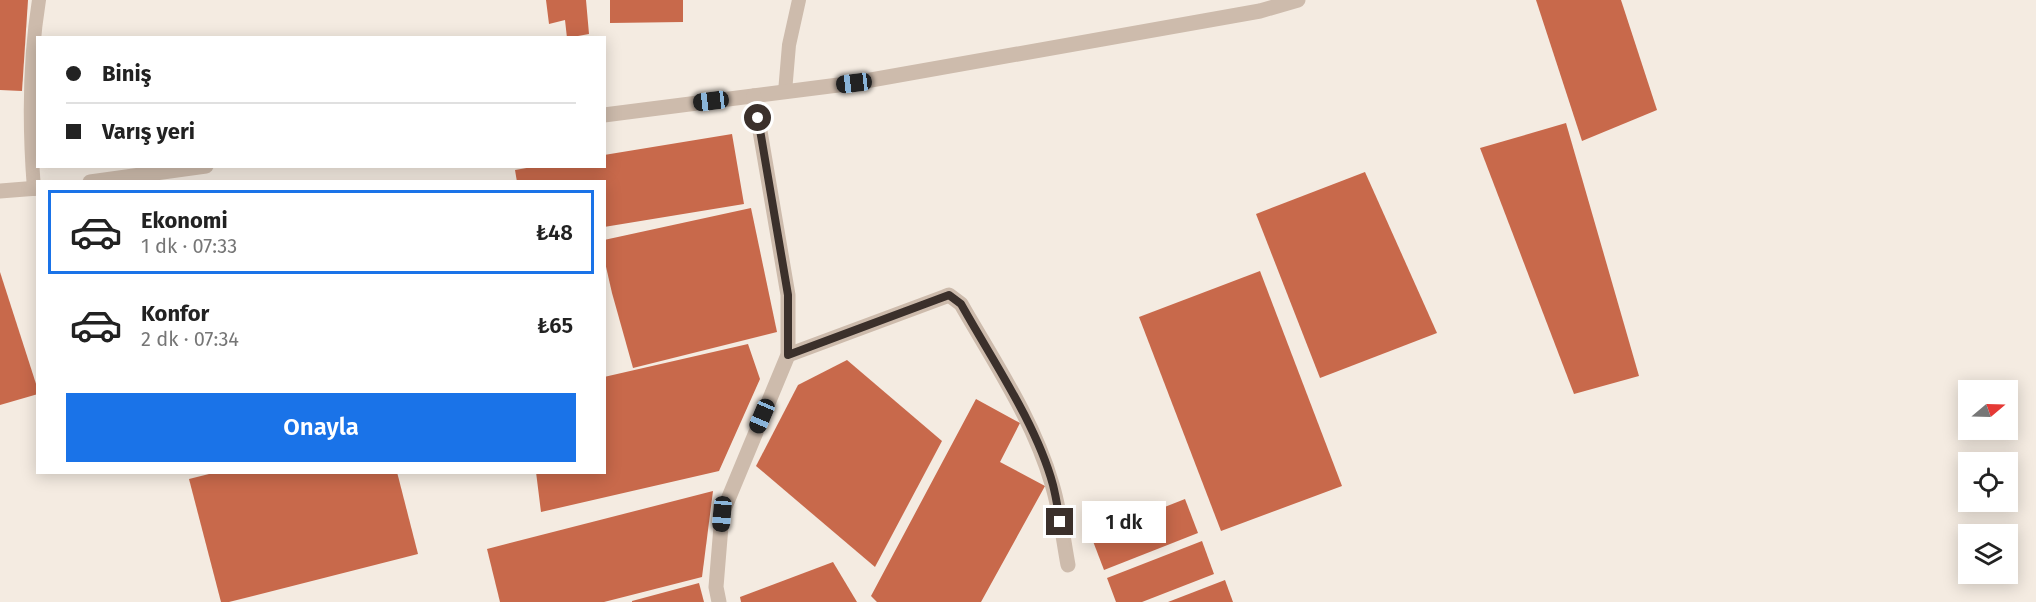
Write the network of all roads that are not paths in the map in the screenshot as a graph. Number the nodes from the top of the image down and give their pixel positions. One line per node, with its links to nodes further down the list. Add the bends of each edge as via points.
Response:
1 (39, 0): 9 (lane, via 30,127)
2 (799, 0): 4 (lane, via 789,45)
3 (1298, 0): 4 (street, via 1260,11)
4 (785, 92): 5 (street)
5 (754, 96): 6 (street); 11 (street, via 788,295)
6 (606, 115)
7 (192, 168): 8 (street)
8 (104, 180)
9 (36, 188): 10 (street)
10 (0, 191)
11 (788, 355): 12 (street, via 949,295 954,297 1038,444 1052,484); 13 (street, via 722,514)
12 (1068, 565)
13 (719, 602)

